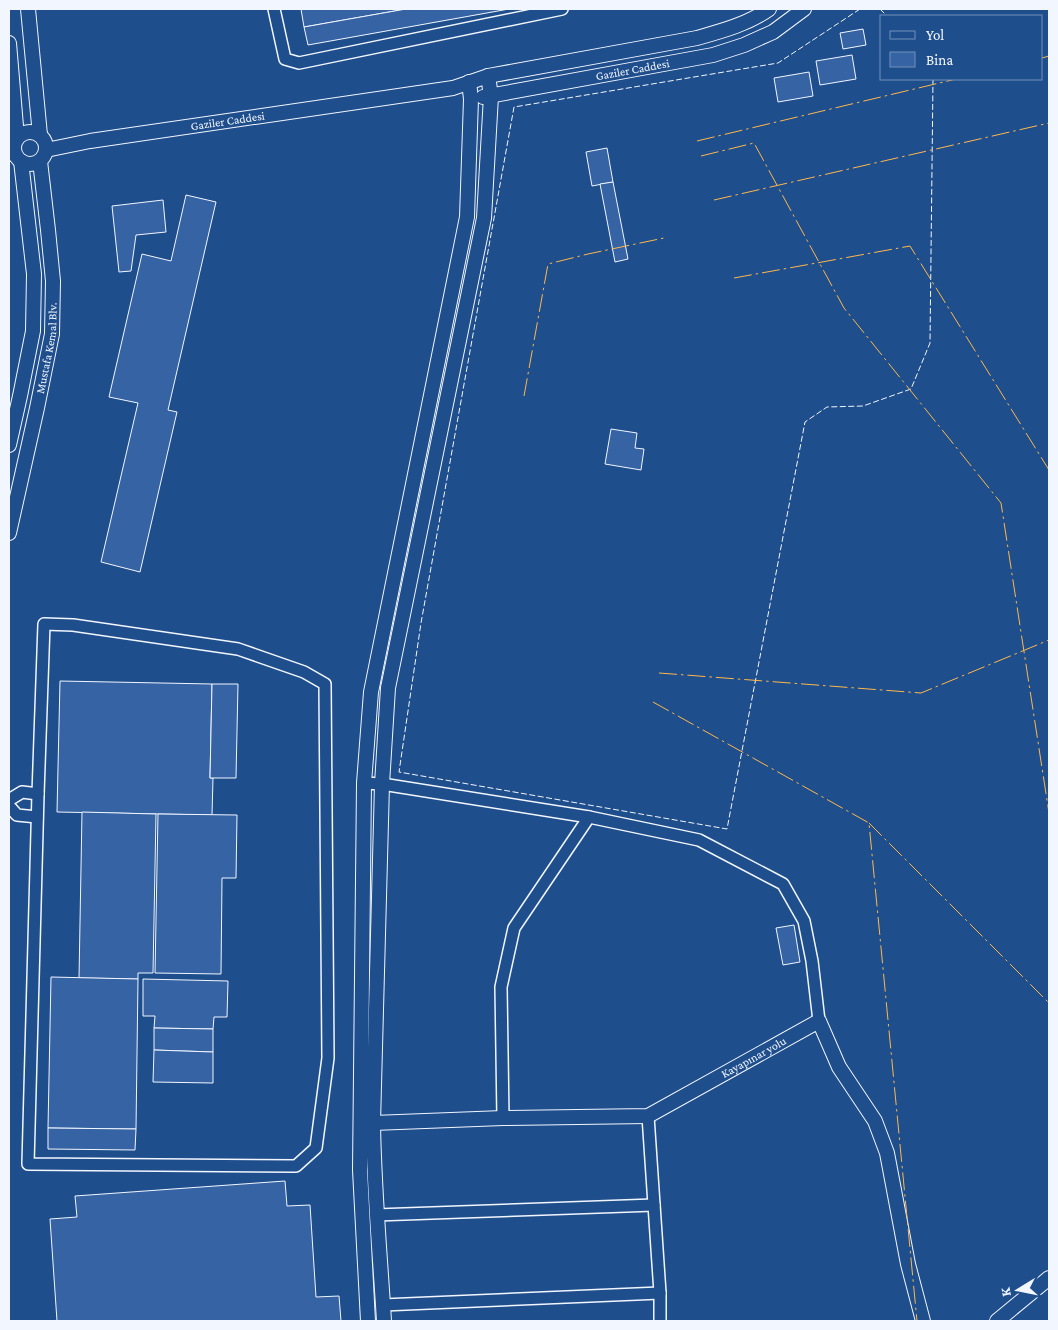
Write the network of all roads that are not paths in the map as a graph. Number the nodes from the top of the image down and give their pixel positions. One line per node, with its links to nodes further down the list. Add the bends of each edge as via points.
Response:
1 (28, 9): 12 (street, Mustafa Kemal Blv.)
2 (274, 9): 3 (street, via 285,59 298,63)
3 (562, 9)
4 (769, 9): 7 (street, Gaziler Caddesi, via 727,29 697,38)
5 (804, 9): 10 (street, Gaziler Caddesi, via 773,32 713,55)
6 (9, 43): 13 (street, Mustafa Kemal Blv.)
7 (488, 76): 8 (street, Gaziler Caddesi); 10 (street)
8 (469, 82): 9 (street, Gaziler Caddesi); 11 (street)
9 (453, 88): 11 (street); 12 (street, Gaziler Caddesi, via 90,141 62,139)
10 (491, 96): 11 (street, Gaziler Caddesi); 17 (street, via 484,218 388,688)
11 (472, 99): 16 (street, via 467,217 371,692)
12 (42, 146): 13 (street, via 32,164); 13 (street, via 36,133 26,132); 15 (street, Mustafa Kemal Blv., via 53,281 52,334)
13 (14, 149): 14 (street, Mustafa Kemal Blv., via 34,274 33,331)
14 (9, 445)
15 (9, 532)
16 (364, 783): 17 (street); 32 (street, via 360,1170)
17 (382, 784): 21 (street); 26 (street)
18 (38, 794): 19 (street, via 22,792); 22 (street); 22 (street, via 44,624 73,625 238,649 304,672 325,684 328,1058 316,1148 296,1166 28,1164)
19 (9, 800)
20 (9, 806): 22 (street, via 17,815)
21 (589, 817): 23 (street, via 699,840 783,884 804,921); 25 (street, via 514,928 501,987)
22 (37, 818)
23 (819, 1021): 24 (street, Kayapınar yolu); 35 (street, via 839,1067 875,1121 887,1153 908,1264)
24 (648, 1116): 25 (street, Kayapınar yolu); 27 (street)
25 (502, 1118): 26 (street, Kayapınar yolu)
26 (373, 1123): 28 (street)
27 (654, 1205): 28 (street); 30 (street)
28 (376, 1215): 31 (street)
29 (1049, 1278): 36 (street)
30 (660, 1293): 31 (street); 34 (street)
31 (383, 1305): 33 (street)
32 (368, 1321)
33 (384, 1321)
34 (660, 1321)
35 (923, 1321)
36 (997, 1321)

